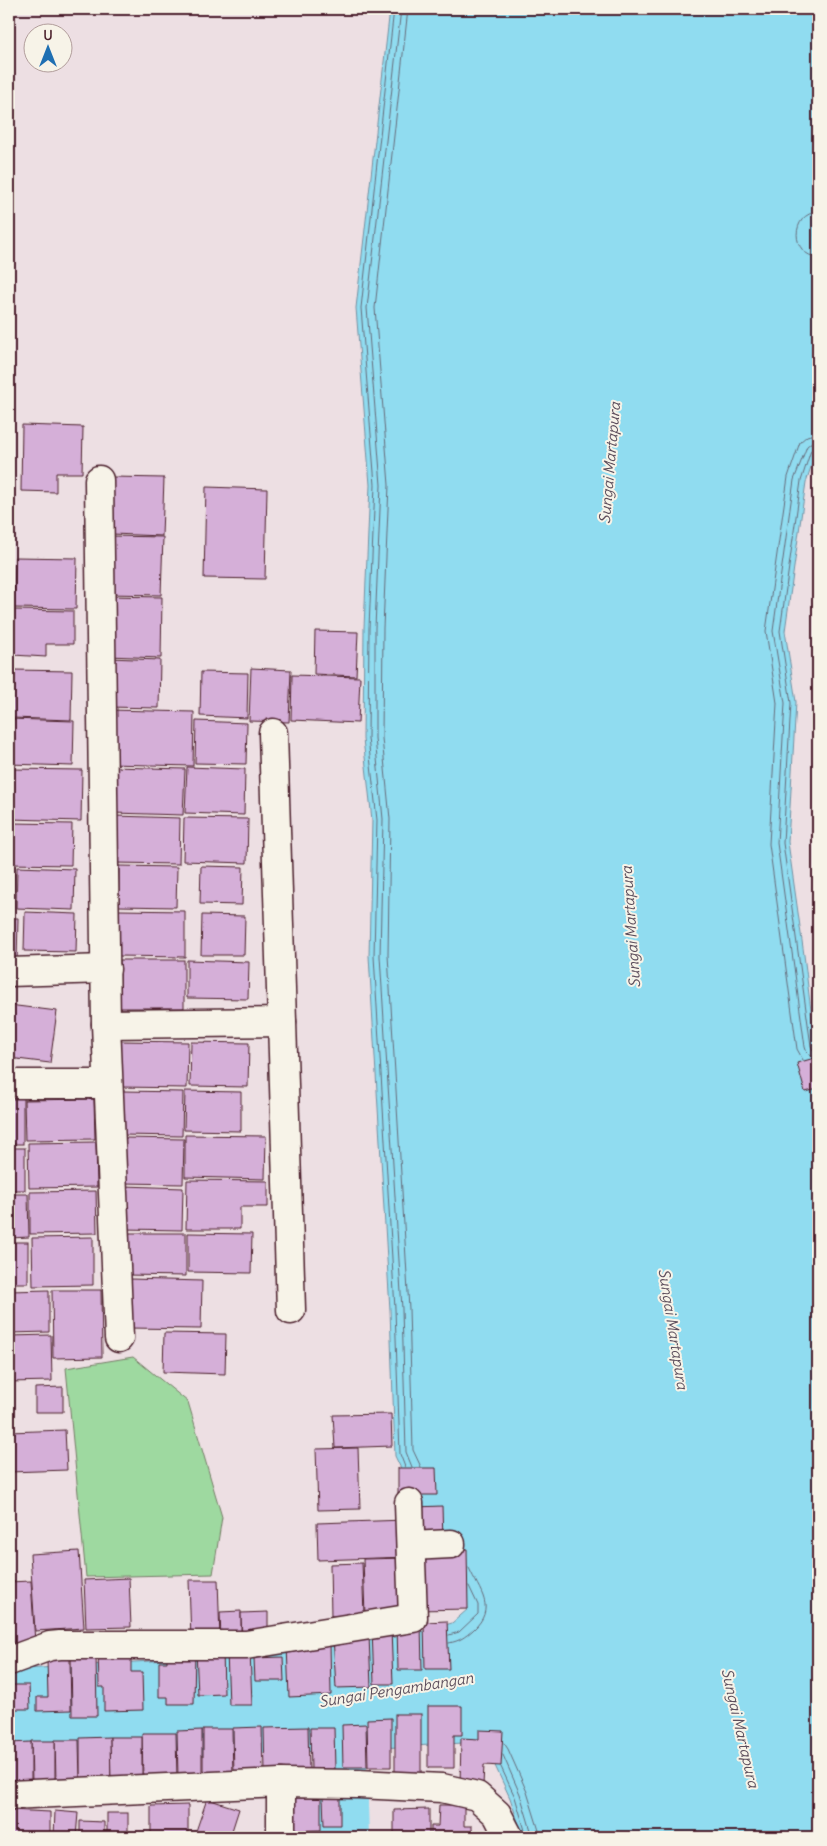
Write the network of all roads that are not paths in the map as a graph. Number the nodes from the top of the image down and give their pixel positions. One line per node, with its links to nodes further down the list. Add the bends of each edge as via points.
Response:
1 (99, 480): 3 (street)
2 (274, 733): 5 (street)
3 (106, 969): 4 (street); 6 (street)
4 (9, 972)
5 (282, 1022): 6 (street); 9 (street)
6 (106, 1024): 8 (street)
7 (9, 1084): 8 (street)
8 (108, 1084): 10 (street)
9 (291, 1310)
10 (119, 1338)
11 (409, 1503): 13 (street)
12 (451, 1544): 13 (street)
13 (411, 1546): 14 (street, via 413,1618 246,1645 50,1646)
14 (9, 1661)
15 (281, 1783): 16 (street); 17 (street); 18 (street, via 442,1788 477,1796 497,1814)
16 (9, 1795)
17 (280, 1837)
18 (509, 1837)

